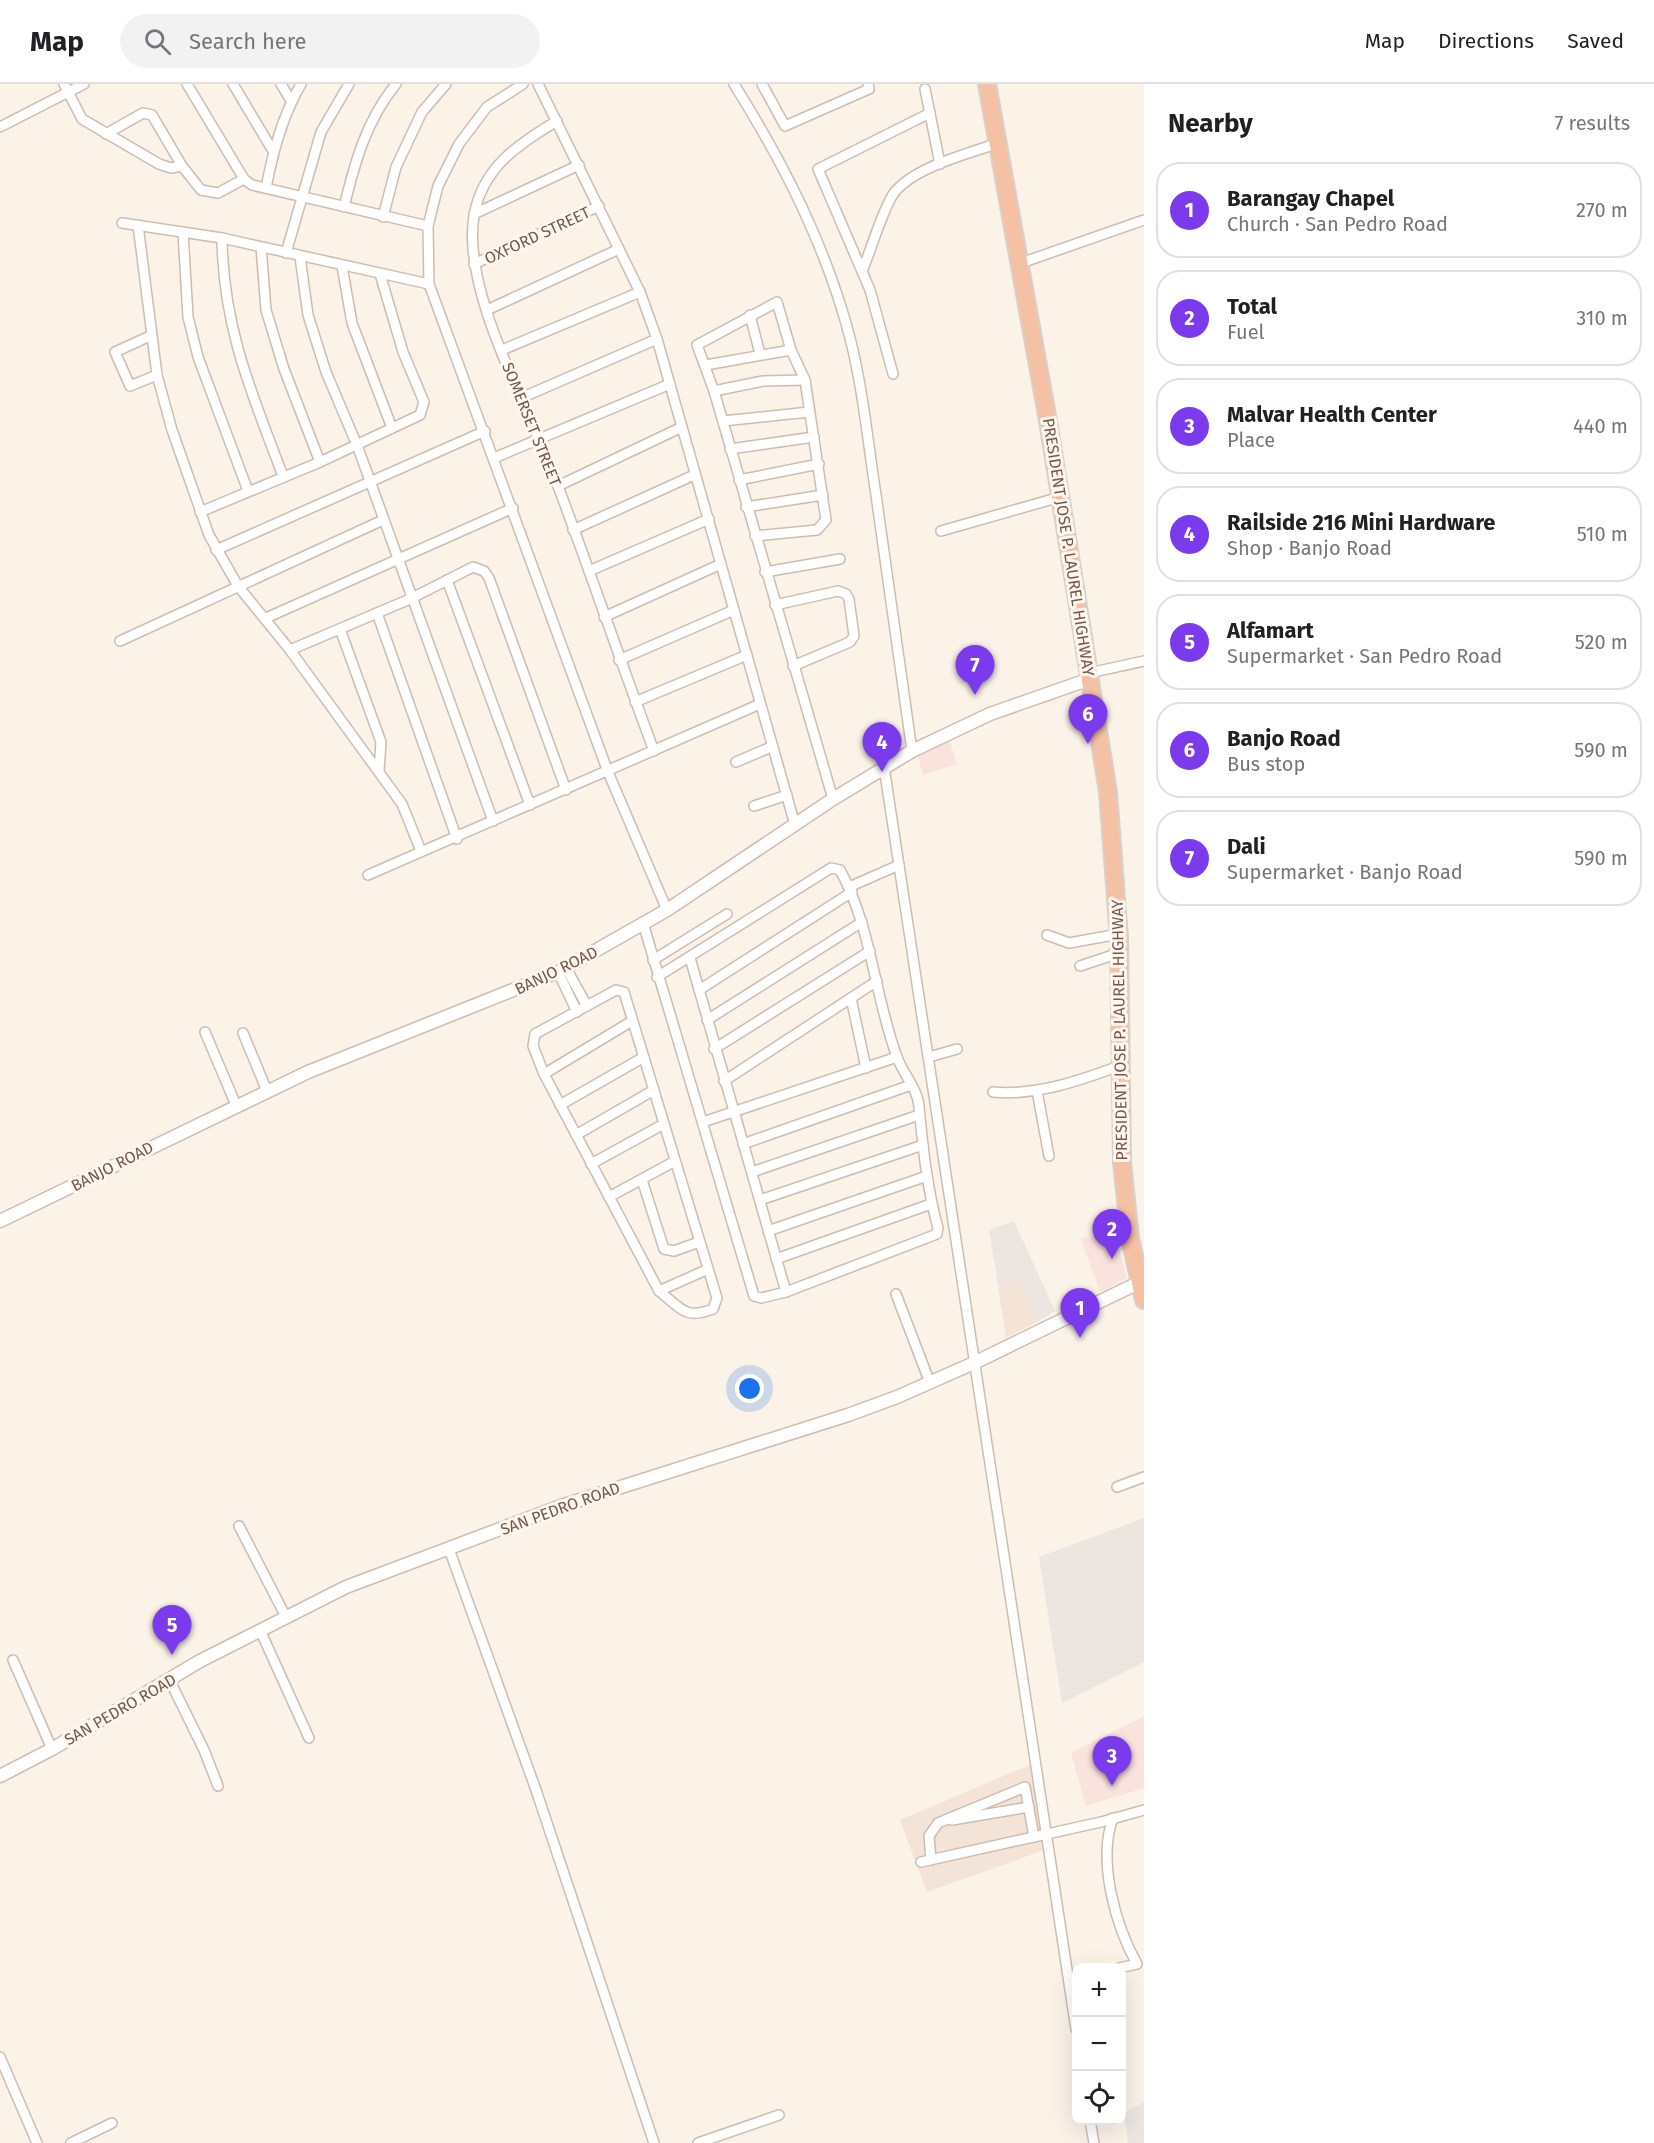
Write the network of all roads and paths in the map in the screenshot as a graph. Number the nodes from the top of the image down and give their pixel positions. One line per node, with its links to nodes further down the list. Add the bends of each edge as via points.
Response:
1 (84, 84): 15 (street)
2 (187, 84): 27 (street)
3 (233, 84): 23 (street)
4 (281, 84): 17 (street)
5 (300, 84): 17 (street)
6 (349, 84): 29 (street, via 321,132)
7 (396, 84): 30 (street, via 371,122 358,152)
8 (446, 84): 33 (street, via 422,112 400,158)
9 (523, 84): 37 (street, via 487,107 459,144 438,186)
10 (538, 84): 19 (street)
11 (734, 84): 119 (street, via 802,204 850,339)
12 (762, 84): 13 (street, via 785,126 869,89)
13 (868, 84)
14 (987, 84): 22 (highway, PRESIDENT JOSE P. LAUREL HIGHWAY)
15 (66, 88): 20 (street); 21 (street, via 82,118)
16 (925, 89): 18 (street)
17 (291, 101): 23 (street)
18 (930, 113): 24 (street); 47 (street, via 818,169)
19 (557, 121): 25 (street); 32 (street, SOMERSET STREET, via 499,161)
20 (0, 127)
21 (106, 134): 26 (street, via 159,164); 26 (street, via 143,113 152,115)
22 (998, 143): 24 (street); 44 (highway, PRESIDENT JOSE P. LAUREL HIGHWAY)
23 (273, 151): 28 (street)
24 (940, 164): 47 (street, via 894,194)
25 (579, 165): 31 (street); 32 (street)
26 (182, 166): 27 (street, via 201,190 209,193 218,193)
27 (244, 179): 28 (street)
28 (266, 188): 29 (street)
29 (302, 197): 30 (street); 42 (street)
30 (345, 207): 33 (street)
31 (599, 207): 41 (street); 45 (street, OXFORD STREET)
32 (474, 214): 45 (street, SOMERSET STREET)
33 (383, 217): 37 (street)
34 (1144, 220): 44 (street)
35 (122, 223): 36 (street)
36 (138, 225): 38 (street); 53 (street)
37 (428, 226): 49 (street)
38 (183, 232): 39 (street); 82 (street, via 188,317 198,357)
39 (222, 238): 40 (street); 77 (street, via 229,320)
40 (261, 247): 42 (street); 75 (street, via 266,310 284,369)
41 (620, 249): 50 (street); 51 (street)
42 (286, 254): 43 (street)
43 (300, 257): 46 (street); 72 (street, via 308,315 326,372)
44 (1021, 263): 84 (highway, PRESIDENT JOSE P. LAUREL HIGHWAY)
45 (474, 264): 51 (street, SOMERSET STREET)
46 (342, 266): 48 (street); 68 (street, via 352,323)
47 (862, 271): 59 (street)
48 (380, 274): 49 (street); 68 (street, via 403,352 424,402 420,415)
49 (429, 284): 69 (street)
50 (640, 292): 54 (street); 55 (street)
51 (488, 310): 55 (street, SOMERSET STREET)
52 (750, 315): 56 (street, via 777,302); 57 (street); 58 (street, via 697,345)
53 (150, 336): 60 (street); 60 (street, via 115,352 130,386)
54 (657, 339): 62 (street); 64 (street)
55 (502, 350): 64 (street, SOMERSET STREET)
56 (791, 350): 57 (street); 61 (street)
57 (760, 354): 58 (street)
58 (706, 365): 63 (street)
59 (893, 374)
60 (157, 375): 87 (street)
61 (805, 380): 63 (street, via 763,381); 65 (street)
62 (670, 384): 67 (street); 71 (street)
63 (714, 392): 66 (street)
64 (521, 398): 71 (street, SOMERSET STREET)
65 (809, 412): 66 (street); 70 (street)
66 (723, 421): 73 (street)
67 (682, 427): 78 (street); 81 (street)
68 (392, 428): 72 (street)
69 (485, 431): 74 (street); 80 (street)
70 (814, 437): 73 (street); 76 (street)
71 (538, 440): 74 (street); 81 (street, SOMERSET STREET)
72 (357, 445): 75 (street); 80 (street)
73 (730, 449): 79 (street)
74 (494, 458): 86 (street)
75 (321, 462): 77 (street)
76 (819, 464): 79 (street); 83 (street)
77 (283, 476): 82 (street)
78 (694, 476): 88 (street); 90 (street)
79 (739, 480): 85 (street)
80 (370, 483): 89 (street); 93 (street)
81 (558, 486): 90 (street, SOMERSET STREET)
82 (248, 491): 87 (street)
83 (824, 495): 85 (street); 92 (street, via 826,520 817,530)
84 (1060, 497): 91 (street); 114 (highway, PRESIDENT JOSE P. LAUREL HIGHWAY)
85 (746, 507): 92 (street)
86 (513, 508): 95 (street); 123 (street)
87 (200, 512): 93 (street)
88 (708, 519): 96 (street); 97 (street)
89 (383, 520): 95 (street); 100 (street)
90 (573, 530): 97 (street, SOMERSET STREET)
91 (942, 531)
92 (755, 536): 98 (street)
93 (216, 550): 100 (street)
94 (840, 559): 98 (street)
95 (397, 562): 101 (street); 106 (street)
96 (721, 564): 103 (street); 105 (street)
97 (589, 571): 105 (street, SOMERSET STREET)
98 (765, 572): 102 (street)
99 (447, 580): 101 (street); 124 (street, via 473,567 489,578); 127 (street)
100 (238, 586): 106 (street); 108 (street)
101 (410, 599): 104 (street); 129 (street)
102 (775, 605): 113 (street); 113 (street, via 838,591 849,599 854,636 850,642)
103 (734, 610): 110 (street); 111 (street)
104 (377, 613): 107 (street); 131 (street)
105 (604, 617): 111 (street, SOMERSET STREET)
106 (266, 618): 109 (street)
107 (340, 629): 109 (street); 122 (street, via 381,742)
108 (120, 641)
109 (290, 650): 122 (street)
110 (747, 655): 115 (street); 116 (street)
111 (619, 660): 115 (street, SOMERSET STREET)
112 (1144, 661): 114 (street)
113 (793, 666): 126 (street)
114 (1090, 676): 119 (street, BANJO ROAD, via 990,714); 140 (highway, PRESIDENT JOSE P. LAUREL HIGHWAY, via 1108,792)
115 (635, 702): 118 (street, SOMERSET STREET)
116 (760, 704): 117 (street); 118 (street)
117 (771, 747): 120 (street); 125 (street)
118 (654, 751): 123 (street)
119 (912, 751): 121 (street, BANJO ROAD)
120 (736, 762)
121 (884, 768): 126 (street, BANJO ROAD); 133 (street)
122 (379, 771): 132 (street, via 402,804)
123 (608, 772): 124 (street); 136 (street)
124 (566, 790): 127 (street)
125 (787, 795): 128 (street); 130 (street)
126 (833, 800): 130 (street, BANJO ROAD)
127 (530, 806): 129 (street)
128 (754, 806)
129 (493, 821): 131 (street)
130 (795, 825): 136 (street, BANJO ROAD)
131 (457, 838): 132 (street)
132 (421, 851): 134 (street)
133 (899, 866): 135 (street); 162 (street)
134 (368, 875)
135 (851, 890): 138 (street); 144 (street, via 840,870 831,868); 150 (street)
136 (667, 910): 139 (street, BANJO ROAD)
137 (727, 914): 145 (street)
138 (862, 922): 142 (street); 154 (street)
139 (643, 923): 145 (street); 147 (street, BANJO ROAD)
140 (1119, 934): 141 (street, via 1069,943); 143 (highway, PRESIDENT JOSE P. LAUREL HIGHWAY)
141 (1047, 935)
142 (870, 951): 149 (street); 158 (street)
143 (1119, 953): 146 (street); 163 (highway, PRESIDENT JOSE P. LAUREL HIGHWAY)
144 (690, 958): 148 (street); 150 (street)
145 (652, 960): 148 (street)
146 (1080, 966)
147 (562, 970): 152 (street); 153 (street); 169 (street, BANJO ROAD)
148 (657, 977): 176 (street)
149 (877, 981): 151 (street); 161 (street)
150 (699, 990): 154 (street)
151 (851, 998): 164 (street); 166 (street)
152 (587, 1006): 153 (street); 155 (street, via 620,990 624,992)
153 (578, 1012): 165 (street, via 535,1034 532,1040)
154 (707, 1020): 158 (street)
155 (632, 1022): 160 (street); 165 (street)
156 (205, 1032): 172 (street)
157 (243, 1033): 169 (street)
158 (714, 1049): 166 (street)
159 (957, 1049): 162 (street)
160 (644, 1057): 168 (street); 173 (street)
161 (897, 1057): 164 (street); 167 (street)
162 (928, 1058): 200 (street)
163 (1119, 1066): 170 (street); 195 (highway, PRESIDENT JOSE P. LAUREL HIGHWAY, via 1125,1199)
164 (866, 1068): 174 (street)
165 (544, 1074): 173 (street)
166 (724, 1081): 174 (street)
167 (911, 1085): 175 (street); 179 (street)
168 (654, 1090): 177 (street); 178 (street)
169 (267, 1091): 172 (street, BANJO ROAD)
170 (1037, 1091): 171 (street); 181 (street)
171 (993, 1092)
172 (236, 1105): 190 (street, BANJO ROAD)
173 (560, 1105): 178 (street)
174 (732, 1112): 176 (street); 179 (street)
175 (919, 1115): 180 (street); 184 (street)
176 (703, 1122): 197 (street, via 752,1294 761,1298)
177 (662, 1125): 182 (street); 183 (street)
178 (576, 1135): 183 (street)
179 (743, 1144): 184 (street)
180 (922, 1144): 185 (street); 188 (street)
181 (1049, 1156)
182 (675, 1161): 186 (street); 192 (street)
183 (591, 1164): 187 (street)
184 (752, 1172): 188 (street)
185 (927, 1176): 189 (street); 191 (street)
186 (642, 1180): 187 (street); 192 (street, via 664,1249 674,1251)
187 (609, 1197): 196 (street)
188 (760, 1200): 191 (street)
189 (931, 1204): 193 (street); 197 (street, via 938,1228 934,1236)
190 (0, 1221)
191 (768, 1231): 193 (street)
192 (699, 1242): 194 (street)
193 (776, 1259): 197 (street)
194 (706, 1270): 196 (street); 196 (street, via 717,1298 712,1309 690,1315)
195 (1140, 1282): 199 (highway, PRESIDENT JOSE P. LAUREL HIGHWAY); 200 (street, SAN PEDRO ROAD)
196 (659, 1291)
197 (786, 1292)
198 (896, 1294): 201 (street)
199 (1144, 1300)
200 (974, 1362): 201 (street, SAN PEDRO ROAD); 218 (street)
201 (930, 1383): 205 (street, SAN PEDRO ROAD, via 848,1415 561,1506)
202 (1144, 1477): 203 (street)
203 (1117, 1487)
204 (239, 1526): 206 (street)
205 (449, 1549): 206 (street, SAN PEDRO ROAD, via 346,1587); 230 (street, via 536,1790)
206 (286, 1617): 207 (street, SAN PEDRO ROAD)
207 (260, 1630): 209 (street, SAN PEDRO ROAD); 210 (street)
208 (13, 1660): 211 (street)
209 (170, 1681): 211 (street, SAN PEDRO ROAD); 213 (street)
210 (309, 1738)
211 (52, 1749): 212 (street, SAN PEDRO ROAD)
212 (0, 1776)
213 (218, 1786)
214 (1029, 1807): 217 (street); 217 (street, via 1025,1787); 219 (street)
215 (1144, 1810): 216 (street)
216 (1113, 1818): 218 (street); 222 (street, via 1108,1848 1114,1906 1124,1940 1137,1964)
217 (938, 1823): 220 (street, via 929,1836)
218 (1047, 1834): 219 (street); 223 (street)
219 (1034, 1837): 220 (street)
220 (931, 1860): 221 (street)
221 (921, 1862)
222 (1126, 1966)
223 (1072, 1971)
224 (0, 2057): 228 (street)
225 (779, 2115): 231 (street)
226 (112, 2123): 229 (street)
227 (1091, 2125): 232 (street)
228 (37, 2143)
229 (71, 2143)
230 (654, 2143)
231 (699, 2143)
232 (1094, 2143)

